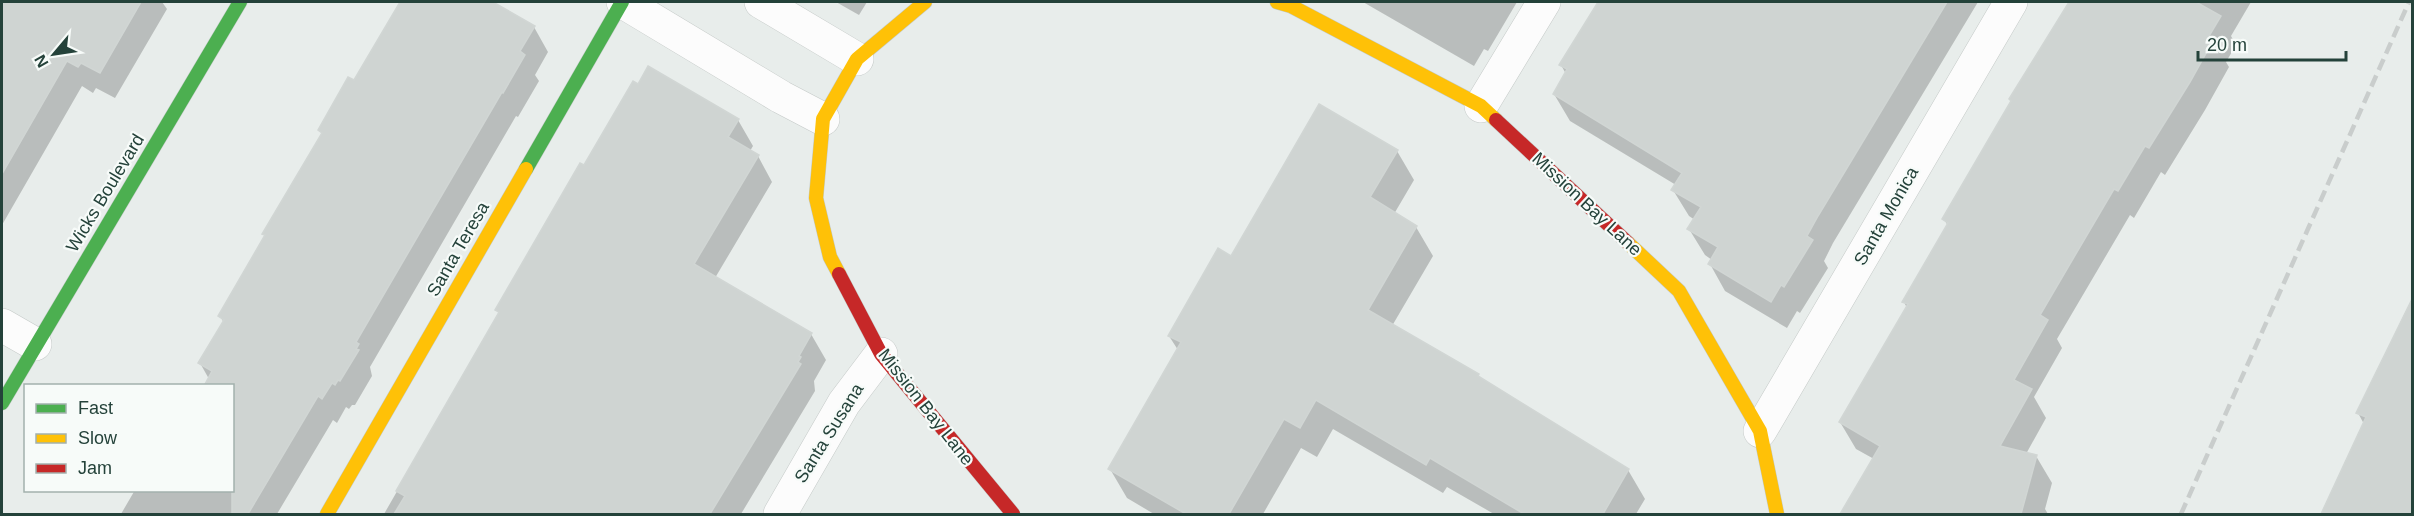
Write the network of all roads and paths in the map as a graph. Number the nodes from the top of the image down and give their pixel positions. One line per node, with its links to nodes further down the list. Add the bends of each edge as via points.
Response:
1 (240, 2): 12 (street, Wicks Boulevard)
2 (623, 2): 10 (street); 16 (street, Santa Teresa)
3 (761, 2): 8 (street)
4 (925, 2): 8 (street, Mission Bay Lane)
5 (1277, 2): 9 (street, Mission Bay Lane)
6 (1544, 2): 9 (street)
7 (2011, 2): 15 (street, Santa Monica)
8 (857, 59): 10 (street, Mission Bay Lane)
9 (1481, 106): 15 (street, Mission Bay Lane, via 1679,291)
10 (823, 119): 13 (street, Mission Bay Lane, via 816,198 830,257)
11 (2, 325): 12 (street)
12 (35, 345): 14 (street, Wicks Boulevard)
13 (881, 354): 17 (street, Santa Susana, via 844,403); 18 (street, Mission Bay Lane)
14 (2, 403)
15 (1760, 431): 19 (street, Mission Bay Lane)
16 (327, 514)
17 (780, 514)
18 (1013, 514)
19 (1777, 514)

